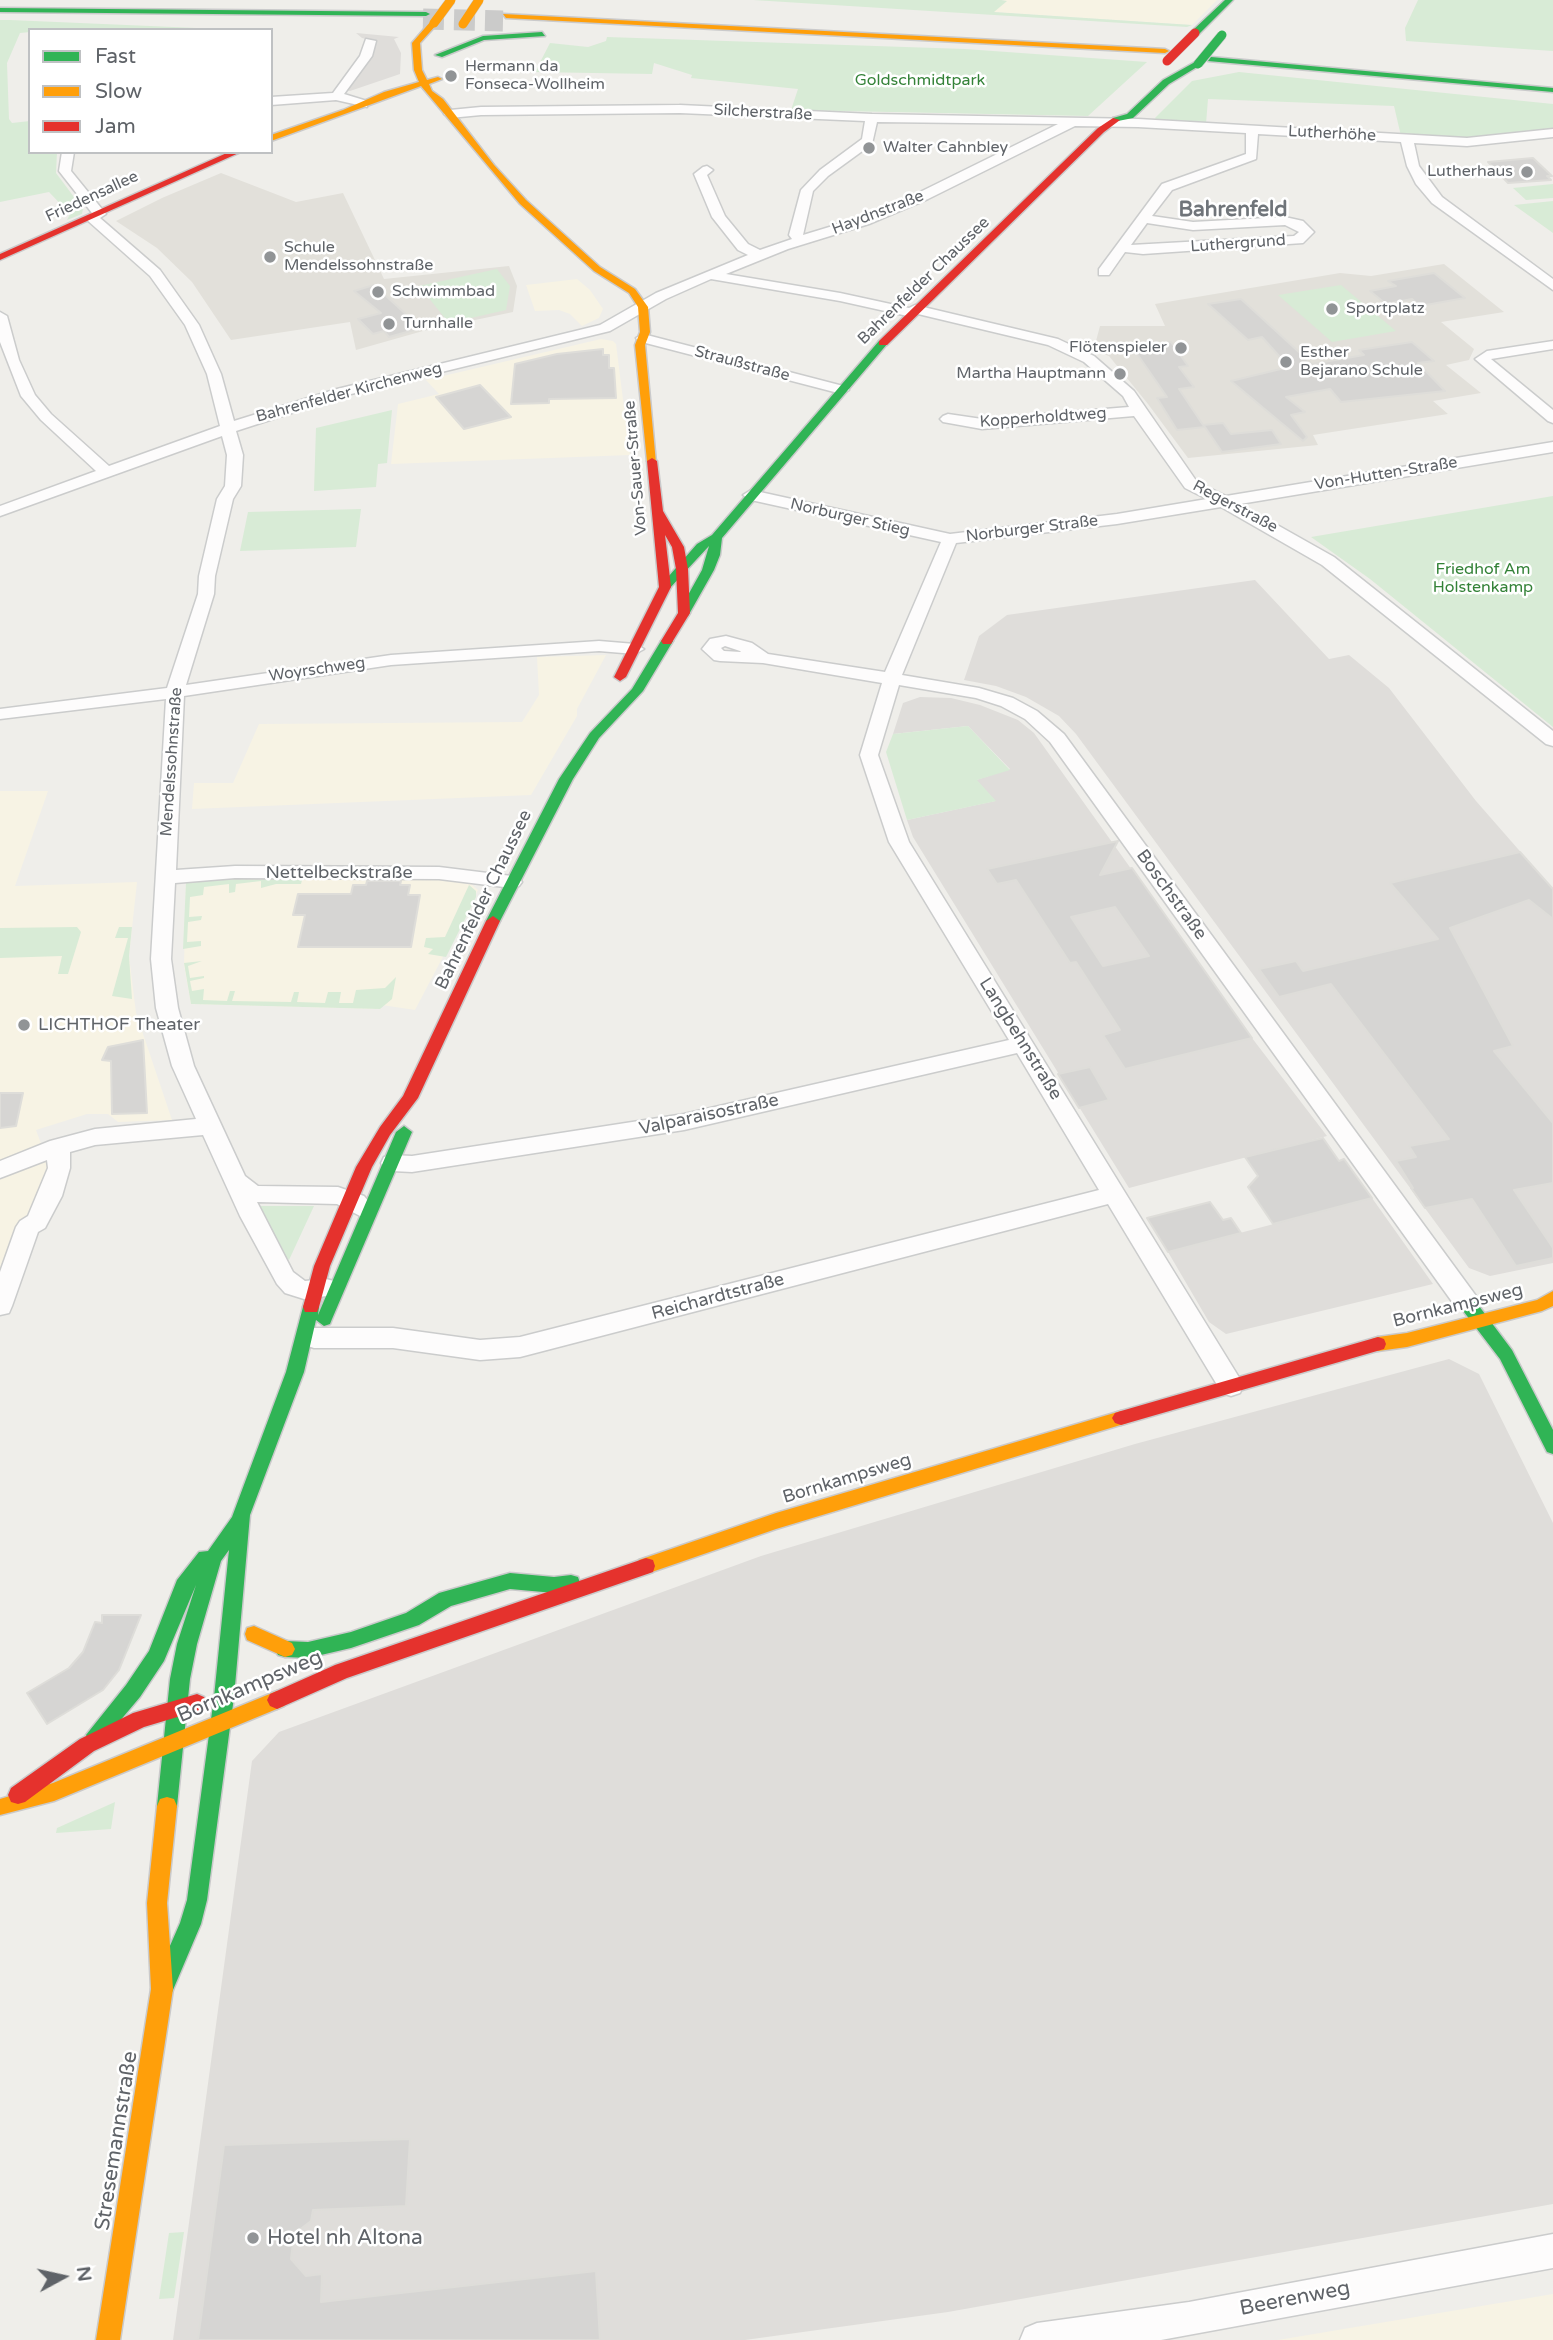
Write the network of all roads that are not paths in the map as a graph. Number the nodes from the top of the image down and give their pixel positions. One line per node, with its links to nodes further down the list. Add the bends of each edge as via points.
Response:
1 (451, 0): 7 (main road, bridge)
2 (479, 0): 7 (main road, bridge)
3 (1229, 0): 11 (main road, Bahrenfelder Chaussee, bridge)
4 (1248, 0): 12 (main road, Bahrenfelder Chaussee, bridge)
5 (2, 13): 6 (main road); 7 (main road)
6 (359, 28): 7 (main road); 8 (main road)
7 (432, 28): 10 (main road); 13 (main road); 13 (main road)
8 (373, 36): 15 (street)
9 (806, 36): 10 (main road, via 544,33); 11 (main road); 11 (main road, via 504,18)
10 (492, 37): 13 (main road, via 472,40)
11 (1164, 56): 20 (main road, Bahrenfelder Chaussee, via 1112,115)
12 (1208, 59): 14 (main road); 20 (main road, Bahrenfelder Chaussee, via 1166,82 1130,116)
13 (431, 73): 15 (main road); 17 (main road, Von-Sauer-Straße, via 431,96)
14 (1553, 87)
15 (350, 100): 16 (street); 23 (main road)
16 (273, 101)
17 (445, 108): 18 (street, Silcherstraße, via 682,109); 34 (main road, Von-Sauer-Straße, via 523,202)
18 (872, 118): 19 (street, Silcherstraße); 30 (street, via 869,141 807,190 796,235)
19 (1075, 122): 20 (street, Haydnstraße); 30 (street, Haydnstraße, via 923,196 864,221)
20 (1111, 122): 21 (street, Lutherhöhe); 40 (main road, Bahrenfelder Chaussee)
21 (1252, 130): 24 (street, Lutherhöhe); 29 (street, via 1252,156 1167,187)
22 (1553, 133): 24 (street, Lutherhöhe, via 1467,142)
23 (273, 138)
24 (1407, 139): 37 (street, via 1413,166 1437,200)
25 (68, 154): 28 (street, Mendelssohnstraße, via 65,171)
26 (232, 154): 28 (main road, Friedensallee)
27 (707, 170): 32 (street, via 700,174 719,217 743,247)
28 (95, 215): 33 (main road, Friedensallee); 49 (street, Mendelssohnstraße, via 155,273 192,325 214,374)
29 (1144, 219): 31 (street); 31 (street, Luthergrund, via 1194,226 1285,221 1307,232 1298,240)
30 (800, 240): 32 (street, Haydnstraße)
31 (1123, 248): 35 (street)
32 (759, 254): 36 (street, Haydnstraße)
33 (0, 257)
34 (597, 269): 38 (main road, Von-Sauer-Straße); 39 (main road, Von-Sauer-Straße, via 632,291)
35 (1104, 272)
36 (710, 275): 39 (street, Haydnstraße); 40 (street, Regerstraße)
37 (1553, 286)
38 (612, 295): 39 (main road); 42 (main road, Von-Sauer-Straße)
39 (643, 307): 42 (street); 43 (main road, Von-Sauer-Straße)
40 (914, 311): 45 (main road, Bahrenfelder Chaussee); 46 (street, Regerstraße, via 1068,346 1120,383)
41 (0, 316): 51 (street, via 28,396)
42 (623, 319): 43 (main road, Von-Sauer-Straße, via 628,331); 49 (street, Bahrenfelder Kirchenweg, via 556,341 342,392)
43 (643, 338): 45 (street, Straußstraße); 55 (main road, Von-Sauer-Straße)
44 (1553, 345): 47 (street, via 1482,359)
45 (842, 390): 52 (main road, Bahrenfelder Chaussee)
46 (1139, 411): 48 (street, Kopperholdtweg, via 982,424); 53 (street, Regerstraße, via 1185,479)
47 (1553, 418)
48 (948, 419)
49 (228, 428): 51 (street, Bahrenfelder Kirchenweg); 64 (street, Mendelssohnstraße, via 235,455 233,486 225,499 206,594)
50 (1553, 447): 53 (street, Von-Hutten-Straße)
51 (105, 471): 54 (street, Bahrenfelder Kirchenweg)
52 (751, 495): 56 (main road, Bahrenfelder Chaussee); 57 (street, Norburger Stieg)
53 (1219, 501): 57 (street, Norburger Straße, via 1117,519); 67 (street, Regerstraße, via 1328,561)
54 (0, 511)
55 (658, 512): 58 (main road, via 678,547); 59 (main road, Von-Sauer-Straße)
56 (716, 537): 58 (main road, Bahrenfelder Chaussee, via 701,546); 60 (main road, Bahrenfelder Chaussee, via 708,570)
57 (950, 539): 63 (street, Norburger Straße)
58 (682, 569): 59 (main road, Bahrenfelder Chaussee); 60 (main road)
59 (665, 587): 61 (main road, Bahrenfelder Chaussee)
60 (684, 613): 66 (main road, Bahrenfelder Chaussee, via 637,691)
61 (635, 649): 64 (street, Woyrschweg, via 599,646 421,657); 66 (main road, Bahrenfelder Chaussee, via 610,694)
62 (763, 658): 63 (street, Boschstraße)
63 (894, 677): 70 (street, Langbehnstraße, via 869,755 891,825); 86 (street, Boschstraße, via 1007,702 1057,738)
64 (175, 692): 65 (street, Woyrschweg); 68 (street, Mendelssohnstraße)
65 (0, 713)
66 (603, 726): 69 (main road, Bahrenfelder Chaussee, via 566,779)
67 (1553, 740)
68 (165, 877): 69 (street, Nettelbeckstraße, via 236,872 439,873); 72 (street, Mendelssohnstraße, via 161,959 167,1008 183,1066)
69 (512, 882): 71 (main road, Bahrenfelder Chaussee)
70 (1023, 1044): 74 (street, Valparaisostraße, via 672,1125 412,1164); 77 (street, Langbehnstraße)
71 (410, 1098): 74 (main road, Bahrenfelder Chaussee); 78 (main road, Bahrenfelder Chaussee, via 385,1131)
72 (212, 1126): 73 (street, via 109,1135); 76 (street, Mendelssohnstraße)
73 (58, 1147): 75 (street); 85 (street, via 59,1168 50,1196 37,1222 29,1227)
74 (392, 1163): 79 (main road, Bahrenfelder Chaussee)
75 (0, 1170)
76 (237, 1182): 78 (street, via 258,1194); 83 (street, Mendelssohnstraße, via 285,1278 293,1286)
77 (1115, 1194): 88 (street, Reichardtstraße, via 520,1347 480,1350 393,1338); 91 (street, Langbehnstraße)
78 (349, 1198): 79 (street, via 360,1204); 83 (main road, Bahrenfelder Chaussee)
79 (366, 1224): 80 (main road, Bahrenfelder Chaussee)
80 (345, 1273): 83 (street); 88 (main road, Bahrenfelder Chaussee)
81 (1531, 1289): 82 (main road, Bornkampsweg)
82 (1553, 1291)
83 (314, 1292): 90 (main road, Bahrenfelder Chaussee)
84 (1553, 1297): 86 (main road, Bornkampsweg, via 1542,1306)
85 (0, 1306)
86 (1470, 1308): 89 (main road, Bornkampsweg, via 1407,1340); 92 (main road, via 1506,1355)
87 (1395, 1324): 89 (main road, Bornkampsweg)
88 (314, 1339): 90 (main road, Bahrenfelder Chaussee)
89 (1369, 1345): 91 (main road, Bornkampsweg)
90 (295, 1372): 93 (main road, Bahrenfelder Chaussee)
91 (1231, 1386): 95 (main road, Bornkampsweg, via 776,1521)
92 (1553, 1447)
93 (242, 1516): 94 (main road, Bahrenfelder Chaussee); 97 (main road, Bahrenfelder Chaussee)
94 (225, 1536): 102 (main road, Bahrenfelder Chaussee, via 213,1559 187,1644); 105 (main road, via 184,1587 157,1655)
95 (615, 1577): 96 (main road, Bornkampsweg); 98 (main road, via 554,1585 500,1583 446,1599)
96 (515, 1610): 98 (main road); 99 (main road, Bornkampsweg)
97 (234, 1611): 98 (main road, via 254,1634 285,1649 328,1647); 101 (main road, Bahrenfelder Chaussee)
98 (412, 1619)
99 (342, 1671): 100 (main road, Bornkampsweg); 103 (main road, Bornkampsweg)
100 (275, 1683)
101 (230, 1695): 102 (main road, Bornkampsweg); 103 (main road, Bahrenfelder Chaussee)
102 (177, 1708): 104 (main road, Bahrenfelder Chaussee); 105 (main road, Bornkampsweg, via 140,1719)
103 (221, 1724): 104 (main road, Bornkampsweg); 107 (main road, Stresemannstraße, via 197,1900)
104 (173, 1742): 106 (main road, Bornkampsweg, via 54,1792); 107 (main road, Stresemannstraße, via 157,1903)
105 (87, 1745): 106 (main road)
106 (2, 1808)
107 (162, 1989): 109 (main road, Stresemannstraße)
108 (1553, 2251): 110 (street, Beerenweg, via 1189,2319)
109 (108, 2340)
110 (1037, 2340)

